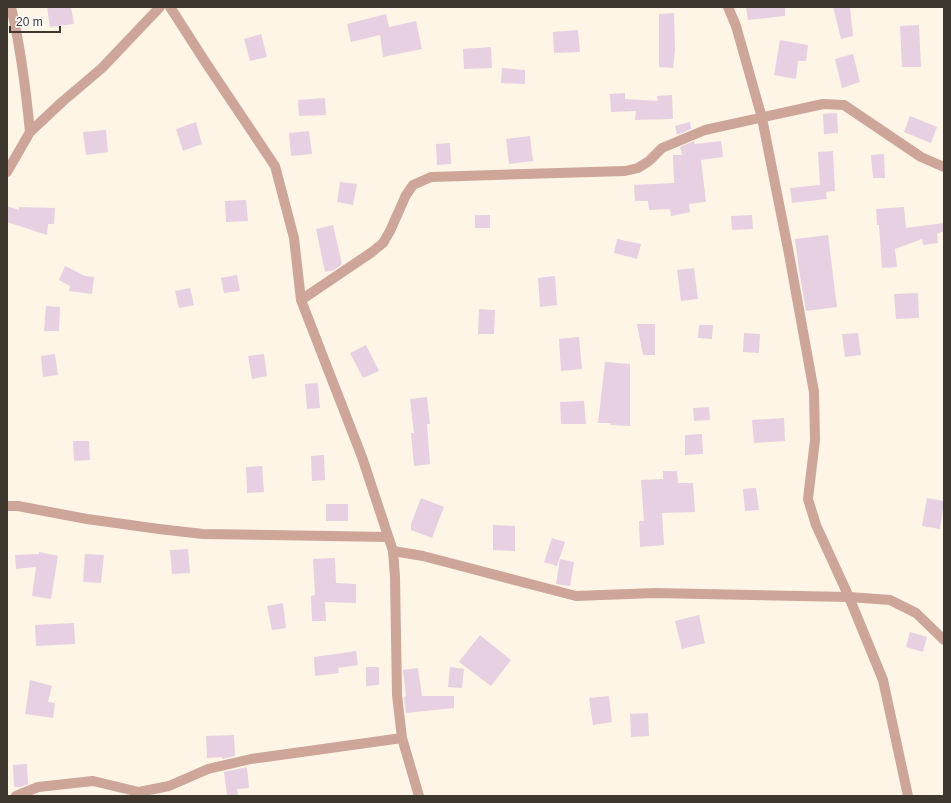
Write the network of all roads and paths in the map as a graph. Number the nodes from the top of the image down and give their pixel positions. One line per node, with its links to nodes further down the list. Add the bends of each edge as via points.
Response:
1 (11, 7): 6 (street, via 26,81)
2 (160, 7): 6 (street, via 102,68)
3 (170, 7): 9 (street, via 276,166 294,238)
4 (728, 7): 5 (street, via 736,26)
5 (762, 118): 7 (street, via 823,104 844,105 921,157); 9 (street, via 705,130 662,148 638,168 625,171 431,177 422,180 412,185 383,243); 13 (street, via 814,392 815,440 808,499 816,525)
6 (30, 132): 8 (street)
7 (944, 167)
8 (7, 172)
9 (301, 300): 11 (street, via 362,457)
10 (7, 506): 11 (street, via 159,530 203,534)
11 (388, 537): 12 (street)
12 (393, 551): 13 (street, via 431,558 576,596 655,593); 15 (street, via 397,695)
13 (849, 597): 14 (street, via 890,600 916,613); 18 (street, via 883,680)
14 (944, 640)
15 (402, 738): 16 (street, via 251,759 208,769 169,786 139,792 93,781 38,787); 17 (street)
16 (16, 796)
17 (419, 796)
18 (908, 796)

